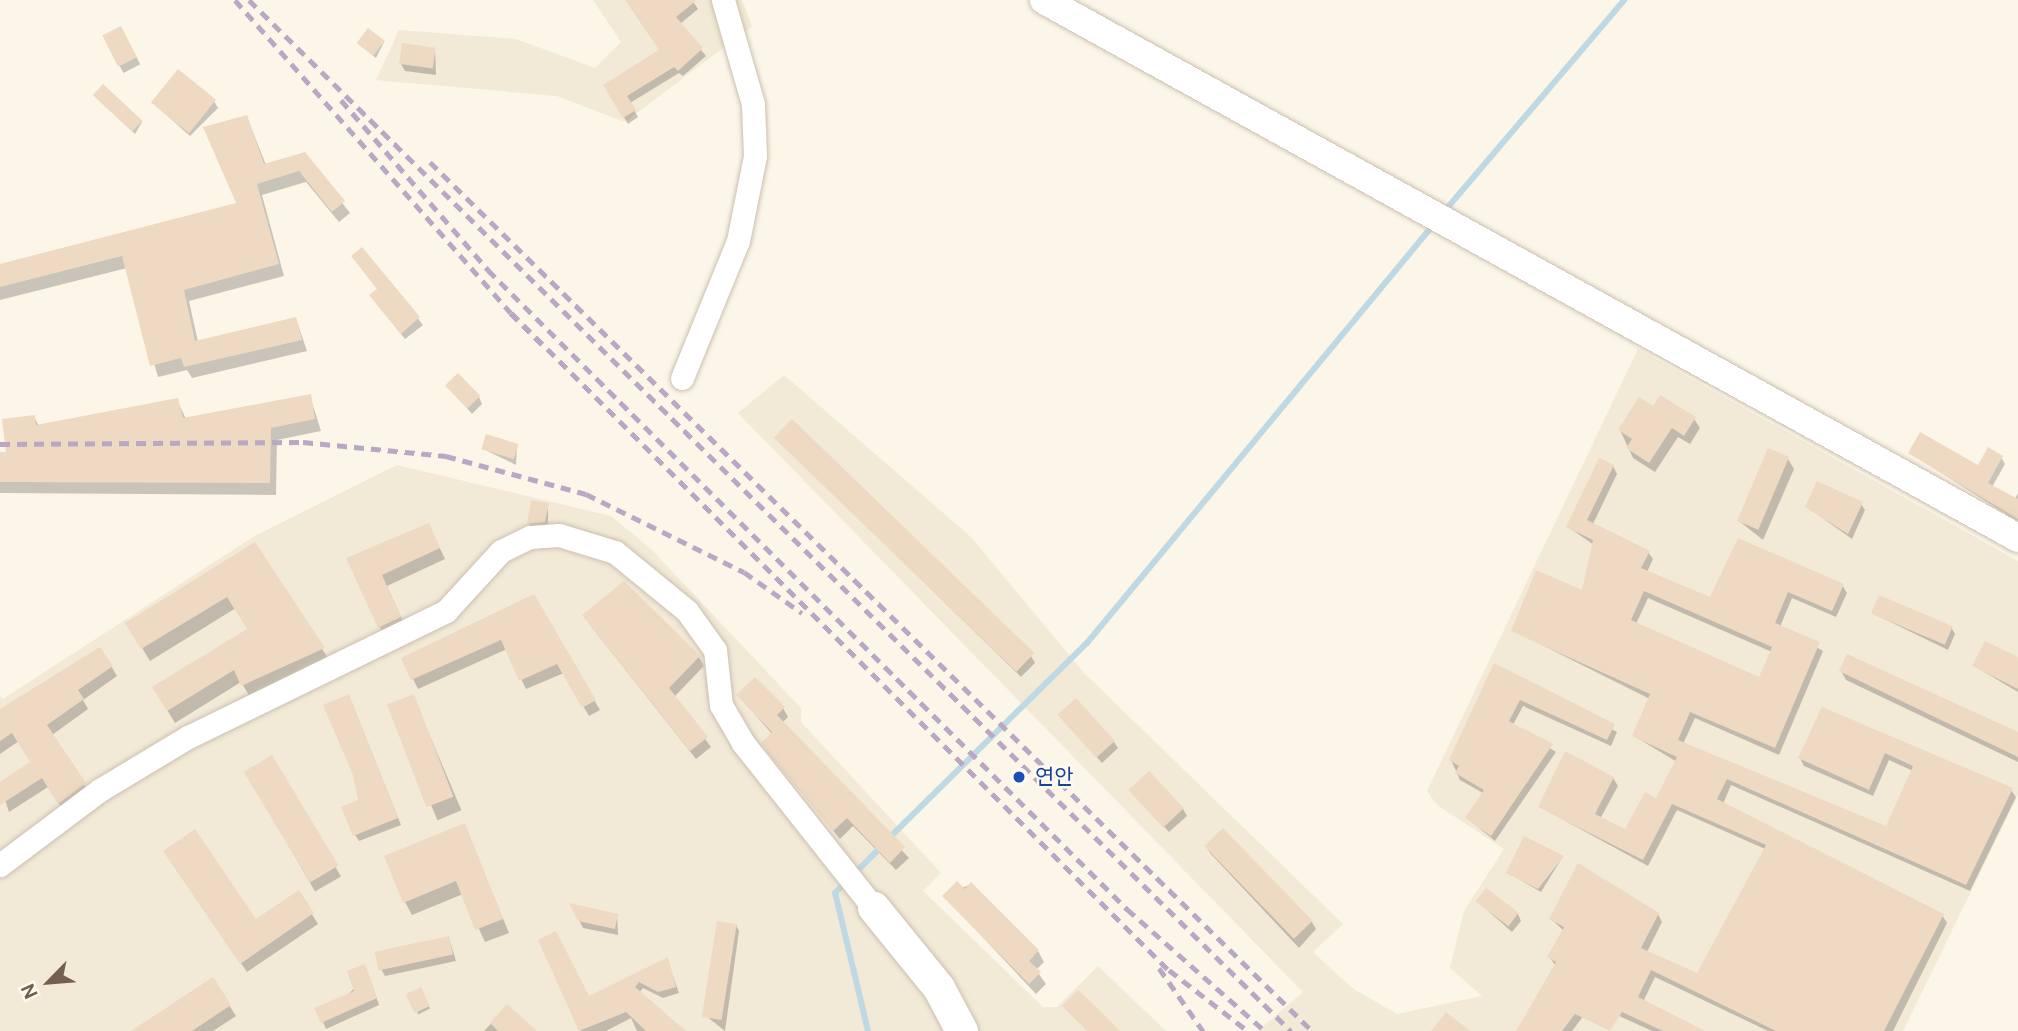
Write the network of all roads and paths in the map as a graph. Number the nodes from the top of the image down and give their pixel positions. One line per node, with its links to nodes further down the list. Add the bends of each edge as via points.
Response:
1 (723, 0): 3 (street, via 753,104 755,156 738,241)
2 (1044, 0): 4 (street)
3 (682, 378)
4 (2018, 538)
5 (0, 865): 6 (street, via 100,790 188,737 446,611 501,551 530,537 559,535 615,552 687,611 715,650 720,705 743,743)
6 (874, 908): 7 (main road, via 939,988)
7 (962, 1031)

